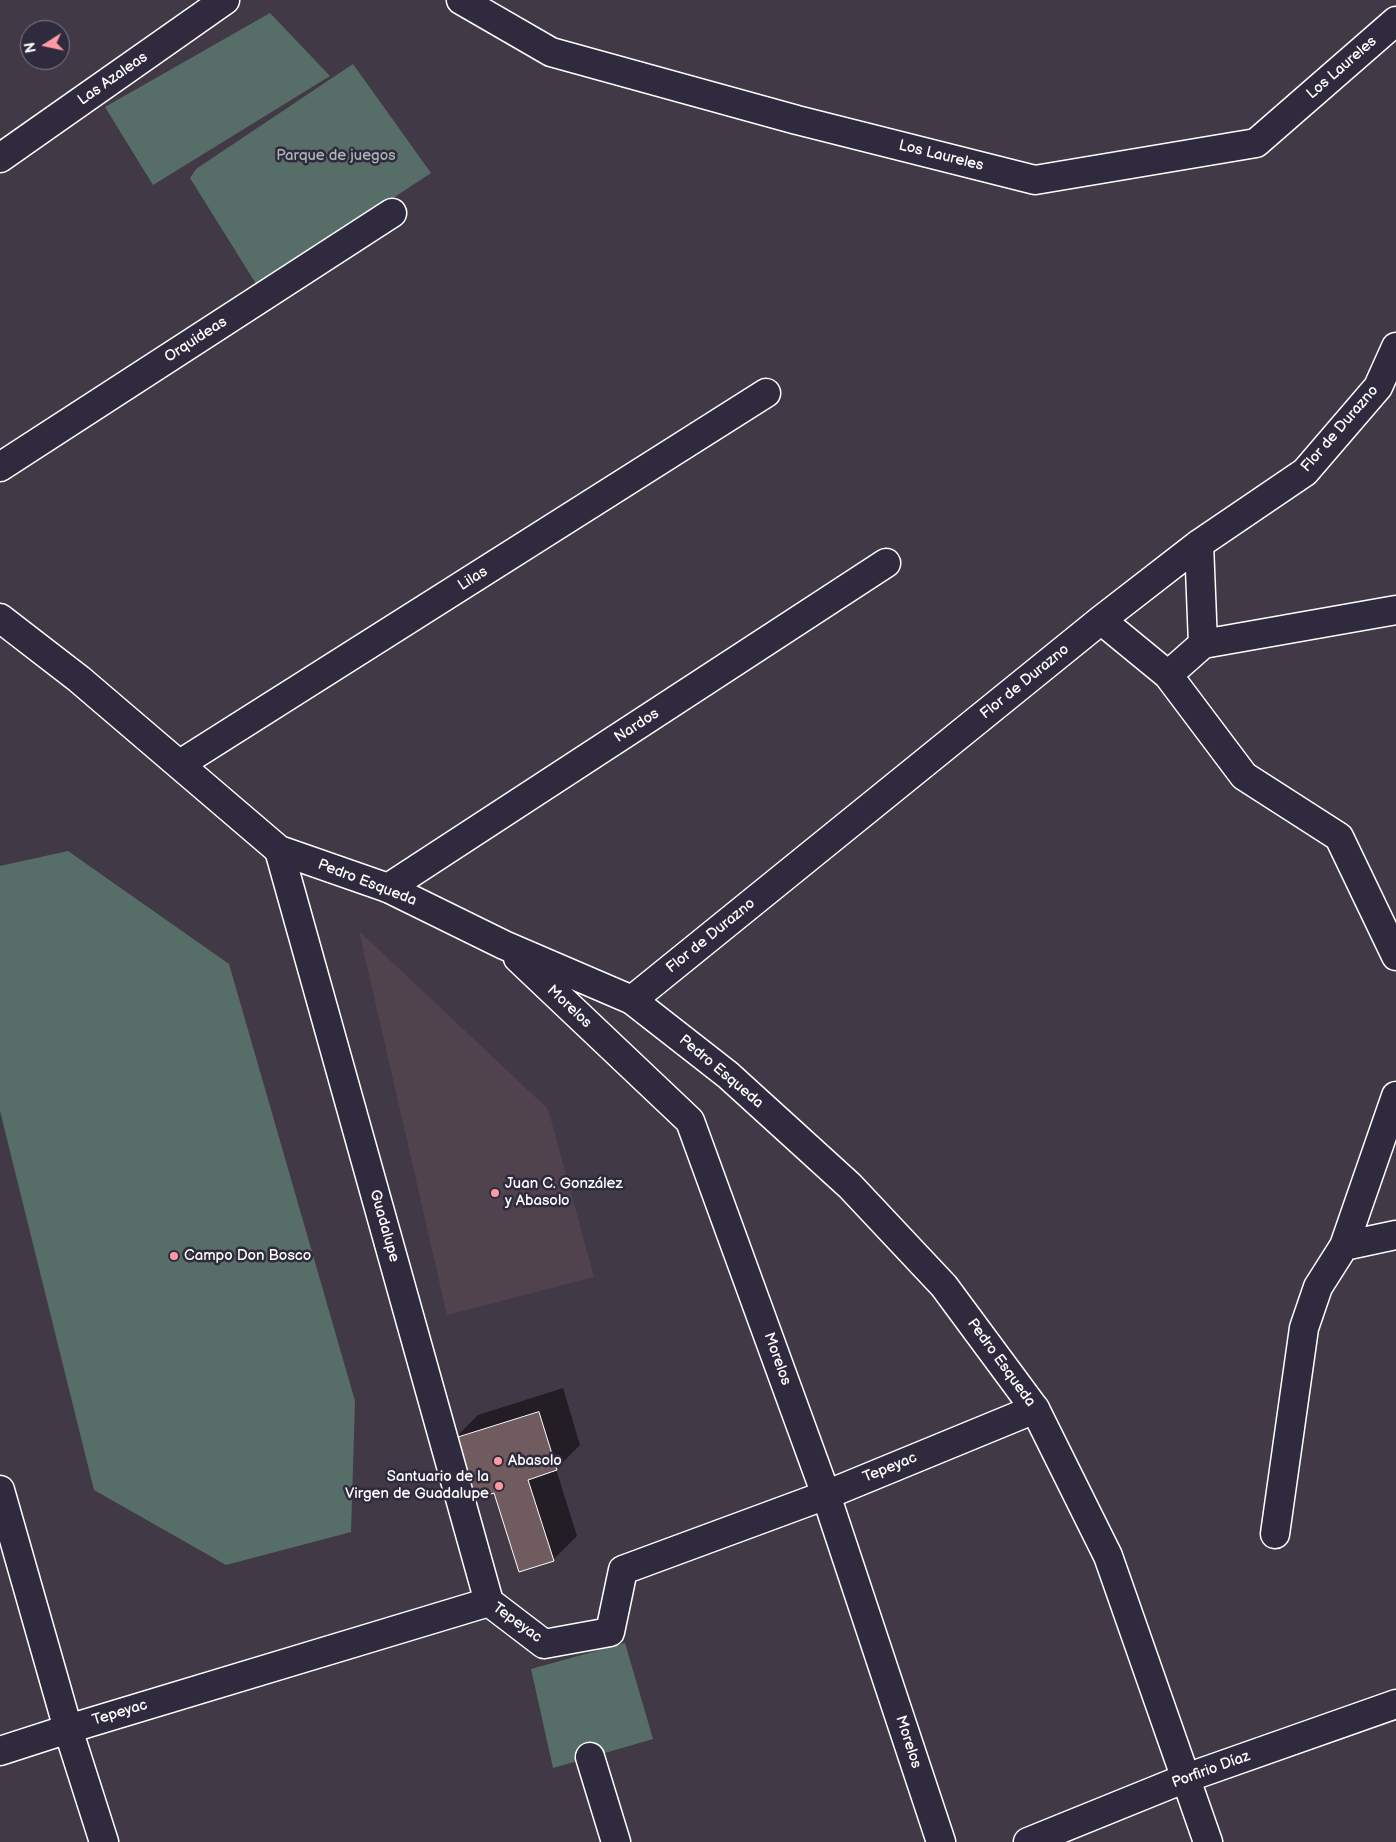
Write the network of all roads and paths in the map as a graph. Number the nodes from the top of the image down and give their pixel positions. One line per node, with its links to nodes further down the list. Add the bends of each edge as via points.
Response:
1 (225, 0): 4 (street, Las Azaleas)
2 (461, 0): 3 (street, Los Laureles, via 551,52 797,120 1035,180 1256,143)
3 (1396, 21)
4 (0, 158)
5 (392, 214): 8 (street, Orquideas)
6 (1396, 347): 9 (street, Flor de Durazno, via 1378,387 1305,472)
7 (766, 393): 16 (street, Lilas)
8 (0, 467)
9 (1199, 544): 13 (street, Flor de Durazno); 14 (street)
10 (886, 563): 18 (street, Nardos)
11 (1396, 610): 14 (street)
12 (0, 618): 16 (street, Pedro Esqueda, via 79,678)
13 (1101, 620): 15 (street); 21 (street, Flor de Durazno)
14 (1203, 644): 15 (street)
15 (1168, 675): 20 (street, via 1244,776 1339,837)
16 (180, 764): 17 (street, Pedro Esqueda)
17 (279, 850): 18 (street, Pedro Esqueda); 29 (street, Guadalupe)
18 (388, 888): 19 (street, Pedro Esqueda)
19 (504, 945): 21 (street, Pedro Esqueda); 27 (street, Morelos, via 690,1120)
20 (1396, 956)
21 (632, 1000): 25 (street, Pedro Esqueda, via 728,1075 850,1186 944,1286)
22 (1396, 1096): 24 (street)
23 (1396, 1235): 24 (street)
24 (1344, 1246): 28 (street, via 1318,1287 1304,1328)
25 (1035, 1409): 27 (street, Tepeyac); 34 (street, Pedro Esqueda, via 1108,1556)
26 (0, 1490): 31 (street)
27 (826, 1495): 29 (street, Tepeyac, via 623,1570 610,1632 544,1644); 37 (street, Morelos)
28 (1275, 1534)
29 (489, 1602): 31 (street, Tepeyac)
30 (1396, 1704): 34 (street, Porfirio Díaz)
31 (68, 1729): 32 (street, Tepeyac); 35 (street)
32 (0, 1751)
33 (590, 1757): 36 (street)
34 (1186, 1778): 38 (street, Porfirio Díaz); 39 (street, Pedro Esqueda)
35 (104, 1842)
36 (616, 1842)
37 (942, 1842)
38 (1028, 1842)
39 (1208, 1842)

